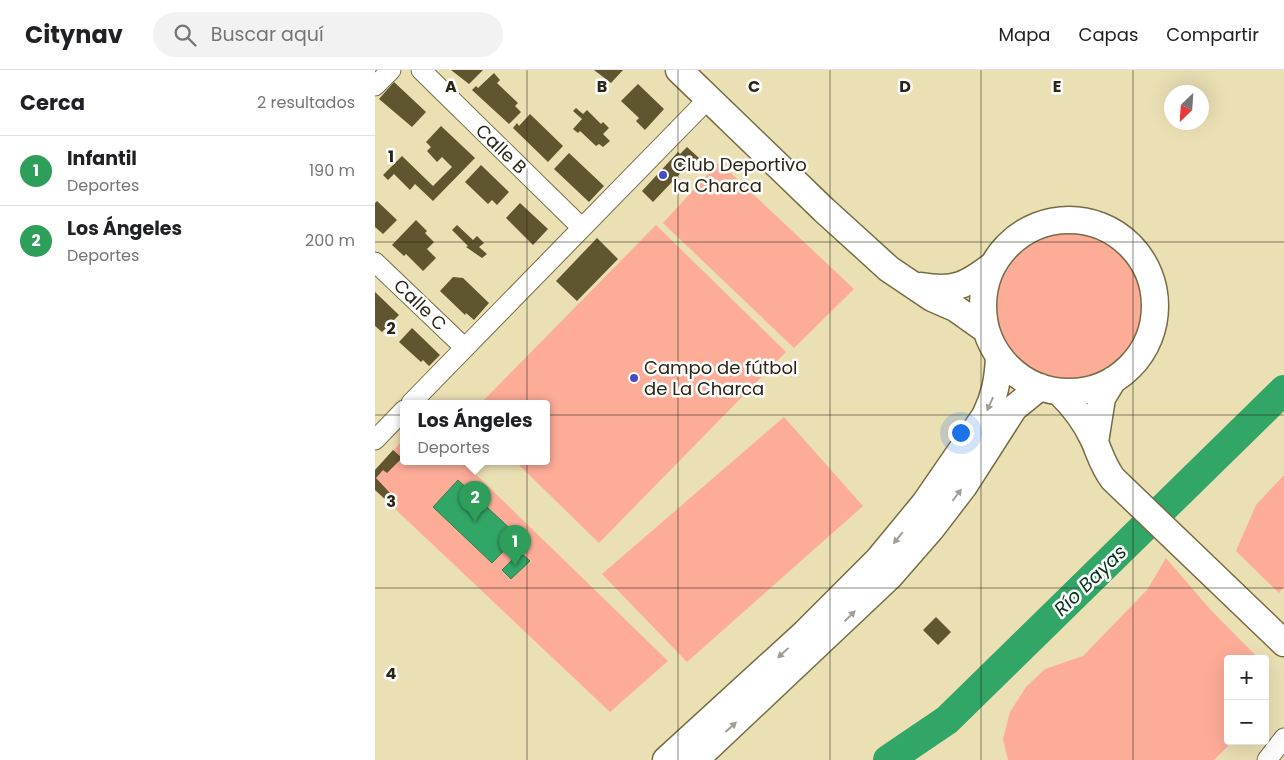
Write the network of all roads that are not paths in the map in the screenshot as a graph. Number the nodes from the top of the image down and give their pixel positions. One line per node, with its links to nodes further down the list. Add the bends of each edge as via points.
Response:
1 (391, 70): 4 (street)
2 (421, 70): 6 (street, Calle B)
3 (679, 70): 5 (main road)
4 (375, 86)
5 (709, 98): 6 (street); 9 (main road, via 889,269)
6 (582, 228): 11 (street)
7 (375, 262): 11 (street, Calle C)
8 (993, 265): 9 (main road, via 969,283 954,288 938,289); 10 (main road, via 985,286); 13 (main road, via 1007,246 1026,231 1049,222 1073,220 1097,225 1119,236 1131,247 1149,274 1155,297 1154,322 1132,364)
9 (913, 284): 10 (main road)
10 (986, 330): 12 (main road)
11 (465, 348): 15 (street)
12 (999, 357): 14 (main road, via 1017,375); 21 (main road, one-way to 21, via 997,383 985,416 891,546 805,633)
13 (1113, 380): 14 (main road, via 1087,390); 18 (main road, via 1102,398)
14 (1049, 389): 18 (main road, via 1077,410); 22 (main road, one-way to 14, via 890,576 964,486 1014,408)
15 (414, 400)
16 (400, 414): 17 (street)
17 (375, 440)
18 (1095, 442): 19 (main road, via 1098,455 1113,479)
19 (1284, 643)
20 (1284, 738): 23 (street)
21 (666, 760)
22 (695, 760)
23 (1267, 760)

